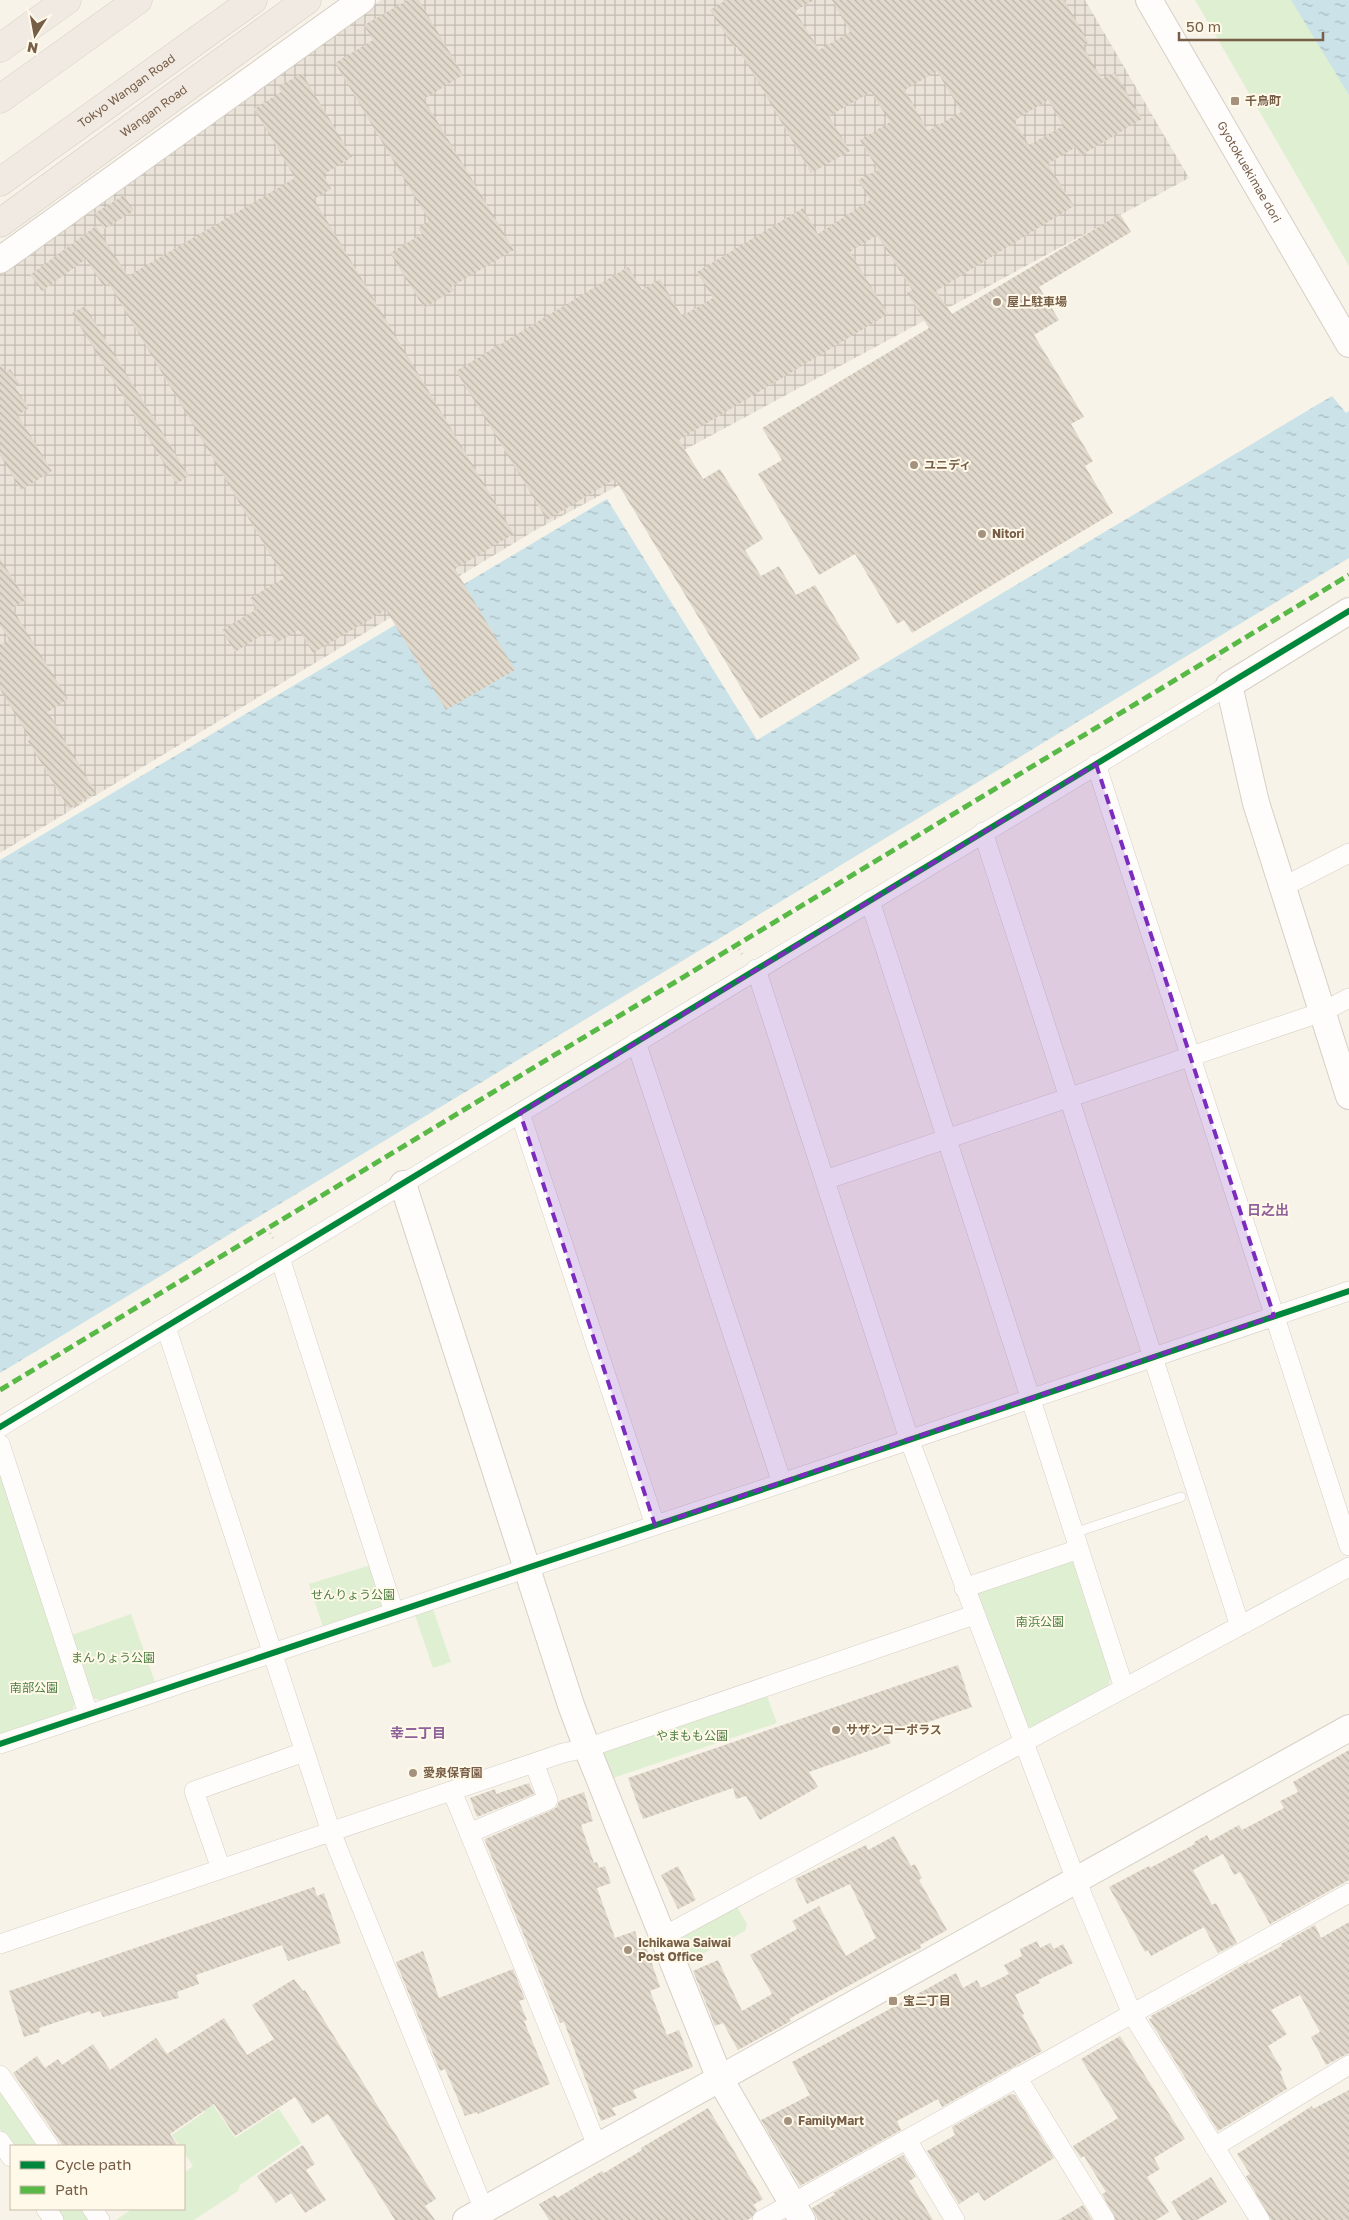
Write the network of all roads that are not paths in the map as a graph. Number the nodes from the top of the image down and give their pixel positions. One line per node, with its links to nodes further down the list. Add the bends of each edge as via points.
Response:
1 (67, 0): 8 (highway)
2 (138, 0): 9 (highway)
3 (223, 0): 10 (highway)
4 (253, 0): 10 (highway, Tokyo Wangan Road)
5 (308, 0): 11 (highway, Wangan Road)
6 (362, 0): 12 (street)
7 (1149, 0): 13 (street, Gyotokuekimae dori)
8 (0, 48)
9 (0, 99)
10 (5, 178)
11 (0, 223)
12 (0, 260)
13 (1349, 344)
14 (1349, 611): 15 (street)
15 (1229, 684): 16 (street); 19 (street, via 1256,803)
16 (1096, 764): 17 (street); 25 (street)
17 (983, 832): 20 (street); 27 (street)
18 (1349, 854): 19 (street)
19 (1283, 887): 23 (street)
20 (870, 901): 21 (street); 29 (street)
21 (756, 969): 24 (street); 30 (street)
22 (1349, 998): 23 (street)
23 (1322, 1012): 25 (street); 26 (street)
24 (636, 1042): 28 (street); 41 (street)
25 (1190, 1057): 27 (street); 34 (street)
26 (1349, 1096)
27 (1069, 1098): 29 (street); 36 (street)
28 (520, 1113): 31 (street); 43 (street)
29 (947, 1139): 30 (street); 37 (street)
30 (825, 1180): 39 (street)
31 (403, 1184): 32 (street); 47 (street)
32 (280, 1258): 35 (street); 49 (street)
33 (1349, 1291): 34 (street)
34 (1274, 1316): 36 (street); 45 (street)
35 (166, 1327): 38 (street); 52 (street)
36 (1153, 1357): 37 (street); 51 (street)
37 (1030, 1398): 39 (street); 44 (street)
38 (0, 1427)
39 (909, 1439): 41 (street); 48 (street)
40 (0, 1444): 54 (street)
41 (782, 1483): 43 (street)
42 (1181, 1497): 44 (lane)
43 (655, 1526): 47 (street)
44 (1076, 1541): 48 (street); 53 (street)
45 (1349, 1546)
46 (1349, 1567): 51 (street)
47 (527, 1568): 49 (street); 58 (street)
48 (964, 1588): 50 (street)
49 (394, 1612): 52 (street)
50 (974, 1616): 56 (street); 58 (street)
51 (1240, 1626): 53 (street)
52 (272, 1652): 54 (street); 59 (street)
53 (1124, 1688): 56 (street)
54 (88, 1713): 57 (street)
55 (1349, 1728): 65 (street)
56 (1022, 1743): 65 (street); 67 (street)
57 (0, 1744)
58 (587, 1748): 60 (street); 67 (street)
59 (304, 1752): 62 (street); 64 (street, via 194,1791)
60 (534, 1763): 61 (street); 63 (street, via 548,1800)
61 (452, 1791): 62 (street); 63 (street)
62 (330, 1832): 64 (street); 81 (street)
63 (469, 1833): 78 (street)
64 (220, 1869): 68 (street)
65 (1076, 1880): 69 (street); 73 (street)
66 (1349, 1893): 69 (street)
67 (662, 1937): 73 (street)
68 (0, 1944)
69 (1132, 2014): 72 (street); 77 (street)
70 (1349, 2066): 77 (street)
71 (0, 2075): 76 (street)
72 (1018, 2077): 74 (street); 84 (street)
73 (720, 2079): 78 (street); 80 (street)
74 (907, 2140): 80 (street); 83 (street)
75 (0, 2141): 79 (street)
76 (48, 2145)
77 (1214, 2147): 85 (street)
78 (598, 2148): 81 (street)
79 (10, 2156)
80 (797, 2211): 82 (street)
81 (475, 2215)
82 (762, 2220)
83 (955, 2220)
84 (1105, 2220)
85 (1260, 2220)

